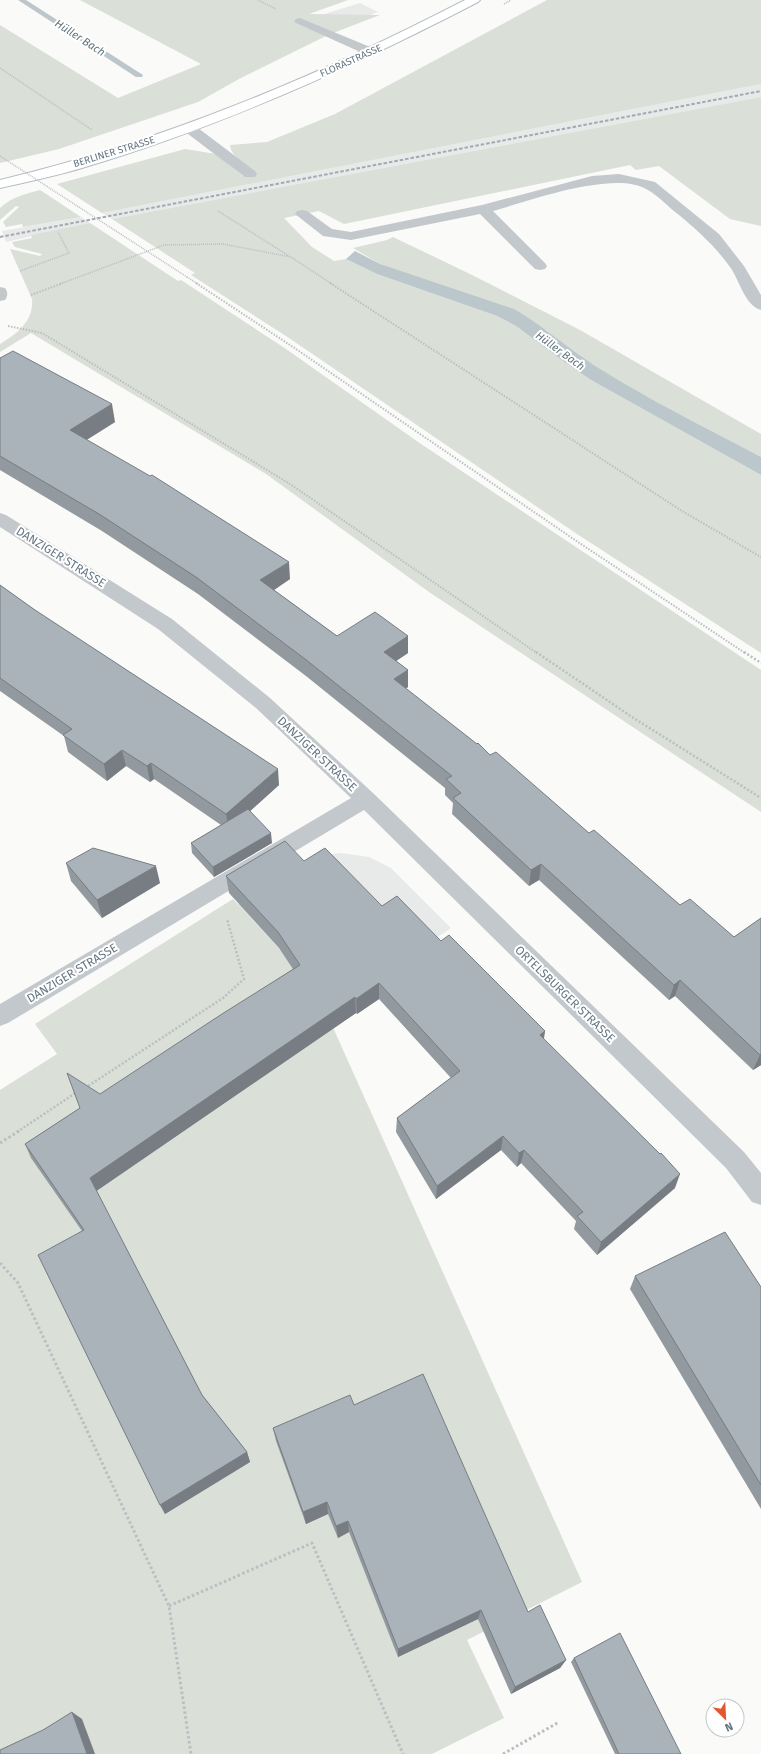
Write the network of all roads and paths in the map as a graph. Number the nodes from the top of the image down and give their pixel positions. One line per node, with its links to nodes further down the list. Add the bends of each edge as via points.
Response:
1 (474, 0): 3 (main road, FLORASTRASSE)
2 (300, 21): 3 (street)
3 (371, 52): 5 (main road, FLORASTRASSE)
4 (0, 68): 7 (path, via 97,133)
5 (225, 114): 6 (main road, BERLINER STRASSE)
6 (189, 128): 7 (main road, BERLINER STRASSE); 9 (street)
7 (118, 152): 10 (main road, BERLINER STRASSE)
8 (0, 156): 25 (path, bridge, via 293,347 574,540)
9 (250, 174)
10 (0, 184)
11 (483, 209): 13 (street, via 351,236 328,233); 16 (street); 21 (street, via 592,180 619,178 650,184 714,237 737,266 754,298)
12 (218, 211): 15 (path)
13 (302, 214)
14 (58, 232): 17 (path, via 70,253)
15 (291, 257): 19 (path, via 223,244 164,245); 24 (path, via 675,506)
16 (540, 266)
17 (19, 271)
18 (0, 291): 20 (street)
19 (28, 296)
20 (0, 297)
21 (761, 304)
22 (7, 326): 26 (path, via 42,333 290,484 632,717)
23 (0, 519): 27 (street, DANZIGER STRASSE, via 165,624 263,704)
24 (761, 557)
25 (761, 662)
26 (761, 798)
27 (366, 799): 28 (street, DANZIGER STRASSE); 31 (street, ORTELSBURGER STRASSE, via 735,1160)
28 (210, 892): 29 (street, DANZIGER STRASSE); 30 (path, via 226,915 244,979 223,998)
29 (0, 1016)
30 (0, 1143)
31 (761, 1193)
32 (0, 1263): 33 (path, via 18,1283)
33 (169, 1606): 35 (path); 36 (path, via 312,1543)
34 (558, 1722): 37 (path)
35 (191, 1754)
36 (403, 1754)
37 (504, 1754)

